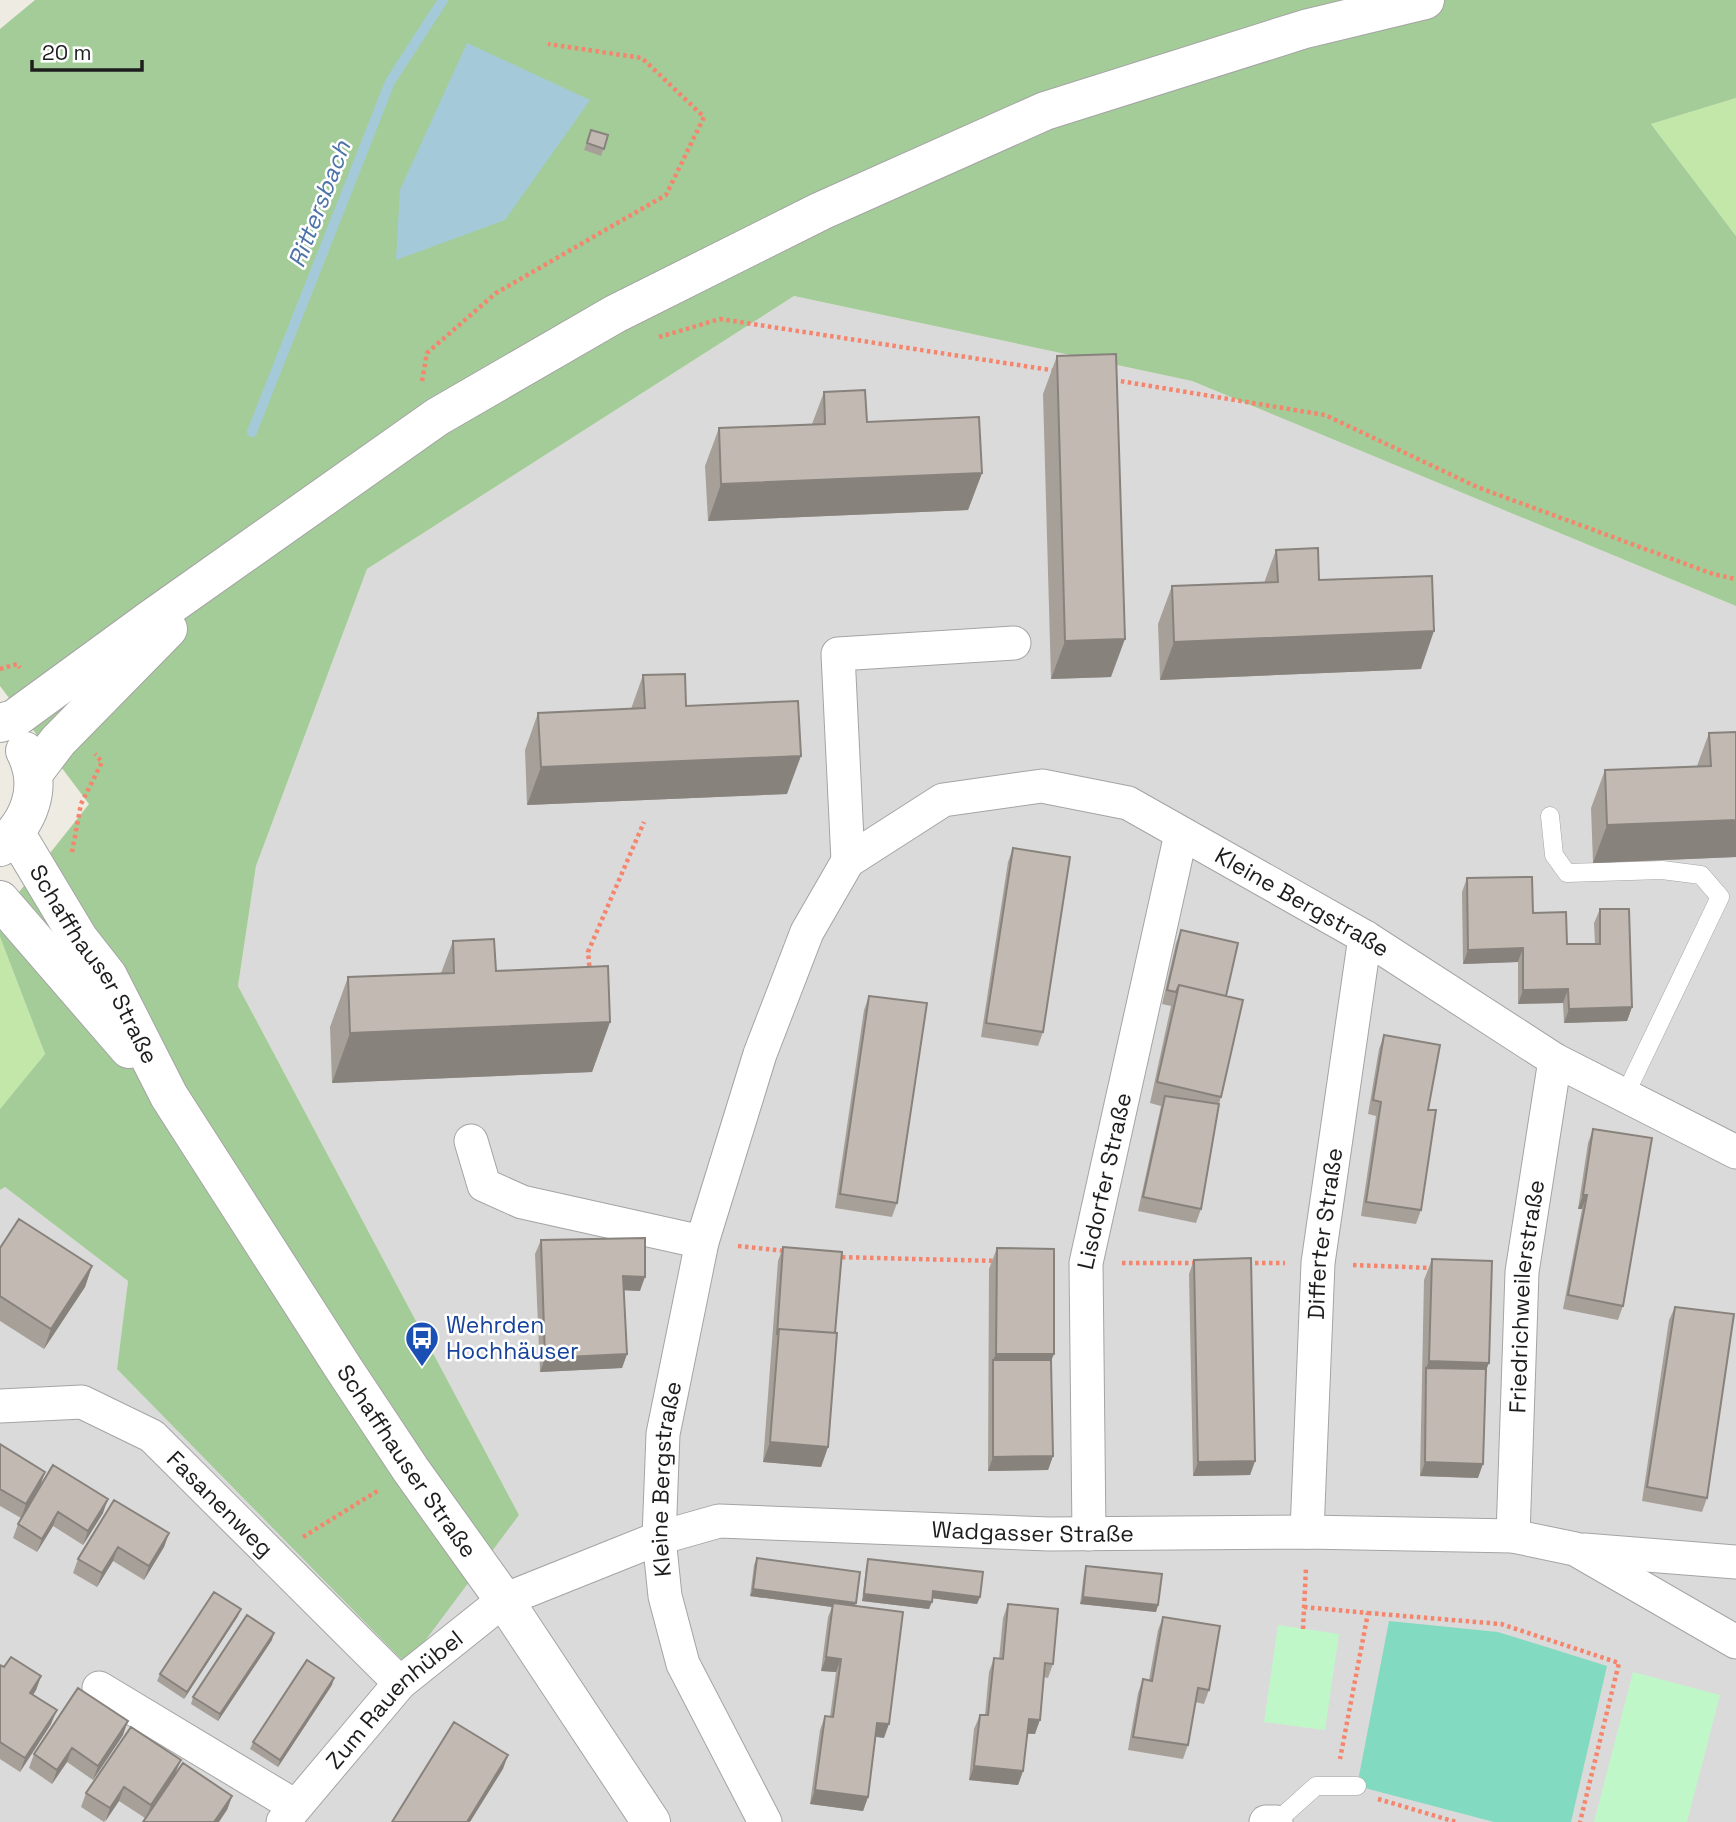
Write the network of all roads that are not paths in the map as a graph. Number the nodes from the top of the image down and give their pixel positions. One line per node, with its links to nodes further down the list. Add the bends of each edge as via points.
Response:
1 (1424, 0): 2 (street, via 1305,29 1045,111 821,211 615,314 437,417)
2 (239, 557): 4 (street, via 14,719); 5 (street, via 58,741)
3 (1014, 643): 9 (street, via 838,653)
4 (0, 723): 5 (street, via 27,754)
5 (33, 774): 8 (street, via 27,816)
6 (1550, 816): 14 (lane, via 1554,855 1567,873 1662,870 1701,875 1720,897)
7 (1181, 834): 9 (street, Kleine Bergstraße, via 1128,803 1042,786 943,800); 11 (street, Kleine Bergstraße); 20 (street, Lisdorfer Straße, via 1086,1263)
8 (8, 840): 13 (street, Schaffhauser Straße, via 108,976)
9 (848, 861): 17 (street, Kleine Bergstraße, via 807,932 760,1054)
10 (0, 900): 13 (street, Schaffhauser Straße)
11 (1365, 937): 12 (street, Kleine Bergstraße); 19 (street, Differter Straße, via 1318,1263)
12 (1555, 1060): 14 (street, Kleine Bergstraße); 21 (street, Friedrichweilerstraße, via 1521,1272)
13 (169, 1096): 25 (street, Schaffhauser Straße, via 411,1470)
14 (1624, 1097): 16 (street, Kleine Bergstraße)
15 (471, 1141): 17 (street, via 484,1185 522,1202)
16 (1736, 1152)
17 (702, 1242): 22 (street, Kleine Bergstraße, via 663,1434)
18 (0, 1406): 27 (street, Fasanenweg, via 82,1402 152,1436)
19 (1307, 1532): 20 (street, Wadgasser Straße); 21 (street, Wadgasser Straße)
20 (1089, 1534): 22 (street, Wadgasser Straße, via 719,1521)
21 (1513, 1536): 23 (street, Wadgasser Straße)
22 (660, 1538): 25 (street, Wadgasser Straße); 32 (street, Kleine Bergstraße, via 665,1596 683,1664)
23 (1575, 1549): 24 (street, Wadgasser Straße); 26 (street, Wadgasser Straße)
24 (1736, 1562)
25 (504, 1600): 27 (street, Zum Rauenhübel); 31 (street, Schaffhauser Straße)
26 (1736, 1643)
27 (400, 1684): 30 (street, Zum Rauenhübel)
28 (99, 1688): 30 (street, Zum Rauenhübel)
29 (1357, 1786): 34 (lane, via 1316,1786)
30 (289, 1814)
31 (651, 1822)
32 (765, 1822)
33 (1266, 1822): 34 (street)
34 (1276, 1822)

